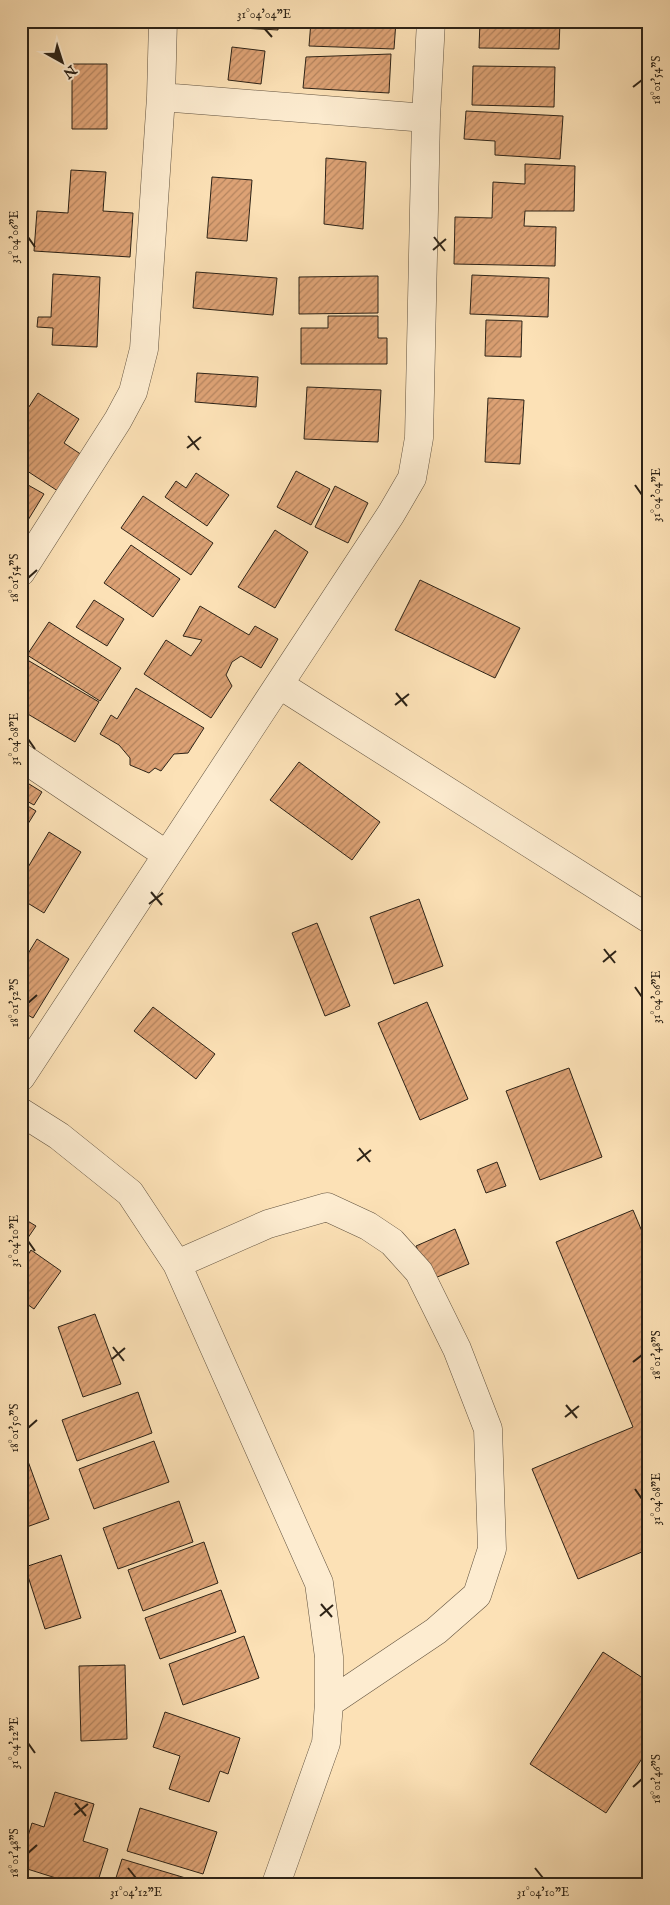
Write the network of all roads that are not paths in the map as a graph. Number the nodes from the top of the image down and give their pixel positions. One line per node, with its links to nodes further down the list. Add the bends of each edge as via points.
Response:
1 (163, 21): 3 (street)
2 (431, 21): 4 (street)
3 (161, 97): 4 (street); 5 (street, via 144,349 133,392)
4 (426, 118): 6 (street, via 419,438 412,478)
5 (21, 572)
6 (280, 685): 8 (street); 9 (street)
7 (21, 757): 8 (street)
8 (167, 856): 10 (street)
9 (649, 919)
10 (21, 1076)
11 (21, 1112): 12 (street, via 60,1136 130,1193)
12 (178, 1264): 13 (street, via 319,1583 329,1658); 13 (street, via 268,1224 327,1206 368,1226 392,1242 419,1272 457,1349 488,1429 492,1549 477,1595 436,1631)
13 (329, 1703): 14 (street, via 326,1743)
14 (276, 1884)

